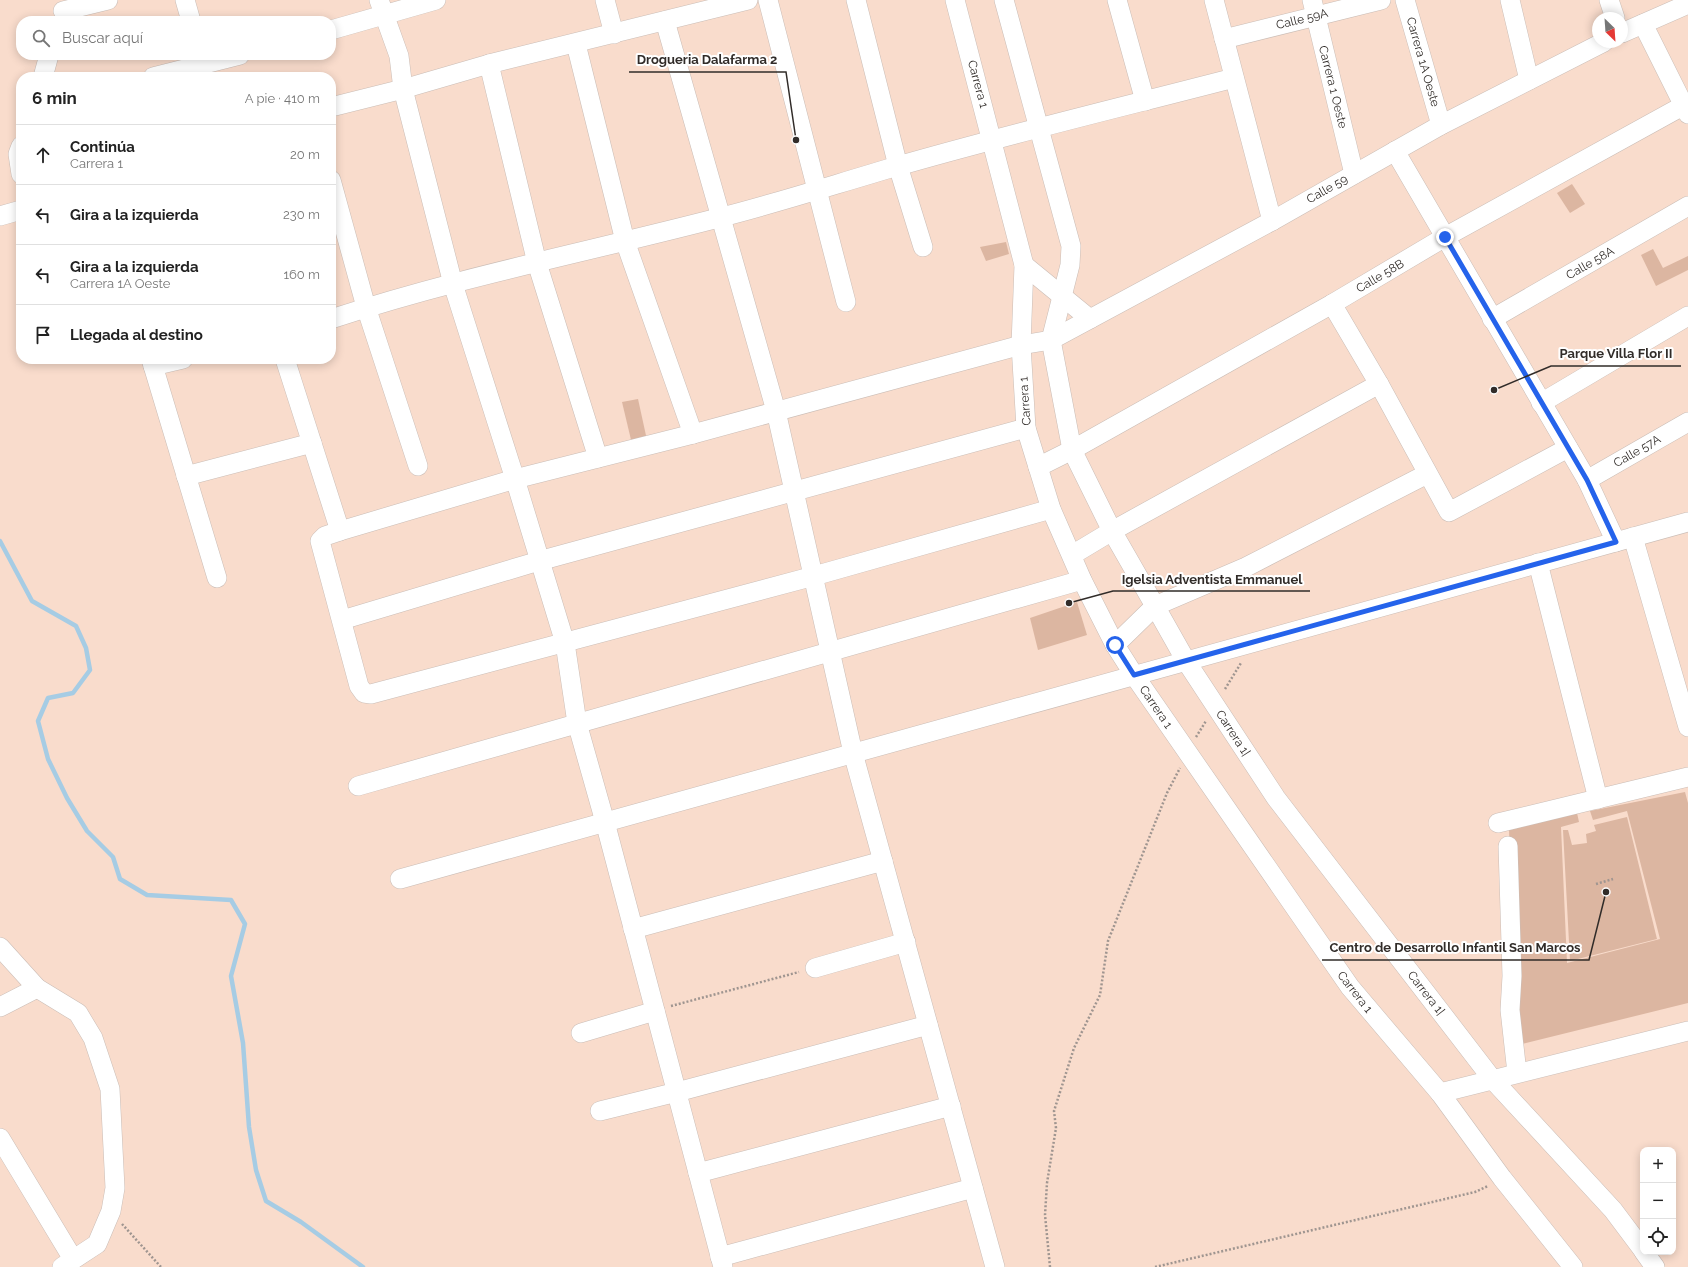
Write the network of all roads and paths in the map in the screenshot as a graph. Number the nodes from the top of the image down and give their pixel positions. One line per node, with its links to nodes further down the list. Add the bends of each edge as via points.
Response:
1 (108, 0): 19 (street)
2 (185, 0): 21 (street)
3 (436, 0): 17 (street)
4 (605, 0): 26 (street)
5 (748, 0): 22 (street)
6 (768, 0): 48 (street)
7 (856, 0): 46 (street)
8 (955, 0): 44 (street, Carrera 1)
9 (1004, 0): 43 (street)
10 (1117, 0): 39 (street)
11 (1214, 0): 27 (street)
12 (1381, 0): 18 (street, Calle 59A)
13 (1405, 0): 42 (street, Carrera 1A Oeste)
14 (1510, 0): 37 (street)
15 (1609, 0): 20 (street)
16 (1688, 4): 23 (street)
17 (382, 8): 24 (street); 38 (street, via 399,56)
18 (1314, 8): 27 (street, Calle 59A); 47 (street, Carrera 1 Oeste)
19 (62, 11)
20 (1613, 12)
21 (190, 16)
22 (665, 21): 26 (street); 53 (street)
23 (1643, 24): 25 (street); 41 (street)
24 (336, 28)
25 (1628, 30)
26 (614, 34): 28 (street)
27 (1224, 39): 36 (street)
28 (576, 44): 32 (street); 56 (street)
29 (1592, 48): 37 (street, Calle 59)
30 (47, 60): 34 (street)
31 (224, 60): 33 (street)
32 (488, 64): 38 (street); 58 (street)
33 (204, 66): 35 (street)
34 (44, 72)
35 (176, 72)
36 (1234, 78): 39 (street); 54 (street)
37 (1529, 80): 42 (street, Calle 59)
38 (403, 89): 40 (street); 60 (street)
39 (1145, 101): 43 (street)
40 (336, 106)
41 (1686, 108): 55 (street, Calle 58B)
42 (1441, 125): 45 (street, Calle 59)
43 (1039, 129): 44 (street); 61 (street, via 1071,246 1070,265)
44 (993, 141): 46 (street); 59 (street, Carrera 1)
45 (1396, 151): 47 (street, Calle 59); 55 (street)
46 (898, 166): 48 (street); 57 (street)
47 (1354, 174): 54 (street, Calle 59)
48 (817, 191): 53 (street); 62 (street)
49 (336, 198): 64 (street)
50 (1688, 206): 68 (street, Calle 58A)
51 (16, 211): 52 (street)
52 (0, 216)
53 (722, 217): 56 (street); 75 (street)
54 (1272, 221): 67 (street, Calle 59)
55 (1445, 237): 63 (street, Calle 58B); 68 (street)
56 (625, 241): 58 (street); 78 (street)
57 (923, 247)
58 (537, 263): 60 (street); 82 (street)
59 (1024, 265): 61 (street); 70 (street, Carrera 1)
60 (453, 284): 64 (street); 87 (street)
61 (1062, 296): 67 (street); 69 (street)
62 (846, 302)
63 (1332, 304): 73 (street); 81 (street, Calle 58B)
64 (366, 307): 65 (street); 83 (street)
65 (336, 316)
66 (1688, 316): 74 (street)
67 (1090, 319): 69 (street, Calle 59)
68 (1492, 319): 74 (street)
69 (1051, 340): 70 (street, Calle 59); 81 (street, Carrera 1|)
70 (1021, 345): 75 (street, Calle 59); 77 (street, Carrera 1)
71 (152, 364): 86 (street)
72 (287, 364): 79 (street)
73 (1379, 384): 85 (street); 92 (street)
74 (1541, 403): 80 (street)
75 (776, 411): 78 (street, Calle 59); 89 (street)
76 (1688, 422): 88 (street, Calle 57A)
77 (1026, 428): 84 (street, Carrera 1); 89 (street)
78 (692, 434): 82 (street, Calle 59)
79 (312, 443): 86 (street); 93 (street)
80 (1568, 448): 85 (street, via 1449,512); 88 (street)
81 (1072, 450): 84 (street, Calle 58B); 92 (street, Carrera 1|)
82 (598, 458): 87 (street, Calle 59)
83 (418, 466)
84 (1038, 467): 90 (street, Carrera 1)
85 (1427, 474): 101 (street, via 1246,568)
86 (186, 476): 99 (street)
87 (515, 479): 93 (street, Calle 59); 96 (street)
88 (1587, 480): 94 (street)
89 (795, 492): 96 (street); 98 (street)
90 (1051, 509): 95 (street, Carrera 1); 98 (street)
91 (1688, 522): 94 (street)
92 (1112, 530): 95 (street); 101 (street, Carrera 1|)
93 (340, 531): 102 (street, Calle 59, via 325,536 320,541)
94 (1625, 539): 97 (street); 111 (street)
95 (1072, 555): 100 (street, Carrera 1)
96 (539, 561): 102 (street); 103 (street)
97 (1538, 563): 104 (street); 116 (street)
98 (814, 576): 103 (street); 106 (street)
99 (217, 578)
100 (1082, 580): 105 (street, Carrera 1); 106 (street)
101 (1155, 606): 105 (street); 107 (street, Carrera 1|)
102 (342, 620): 103 (street, via 359,686 364,693 371,694)
103 (565, 643): 110 (street)
104 (1251, 643): 107 (street); 109 (path, via 1239,668)
105 (1115, 645): 108 (street, Carrera 1)
106 (830, 652): 110 (street); 112 (street)
107 (1186, 661): 108 (street); 109 (street, Carrera 1|)
108 (1134, 675): 112 (street); 113 (street, Carrera 1)
109 (1214, 705): 113 (path); 135 (street, Carrera 1|, via 1276,798)
110 (577, 723): 115 (street); 117 (street)
111 (1688, 727)
112 (853, 753): 117 (street); 120 (street)
113 (1187, 754): 137 (street, Carrera 1, via 1350,987); 151 (path, via 1167,793 1108,941 1100,995 1074,1048 1054,1111 1056,1128 1047,1183 1045,1216)
114 (1688, 777): 116 (street)
115 (358, 786)
116 (1598, 799): 118 (street)
117 (605, 822): 121 (street); 124 (street)
118 (1498, 823)
119 (1508, 846): 134 (street, via 1512,976 1510,1010)
120 (883, 862): 124 (street); 125 (street)
121 (400, 879)
122 (1613, 879): 123 (path)
123 (1596, 884)
124 (633, 929): 130 (street)
125 (906, 942): 127 (street); 131 (street)
126 (0, 946): 128 (street)
127 (815, 968): 130 (path)
128 (37, 988): 129 (street); 144 (street, via 78,1014 93,1038 108,1081 115,1188)
129 (0, 1007)
130 (655, 1011): 133 (street); 136 (street)
131 (928, 1025): 136 (street); 138 (street)
132 (1688, 1030): 134 (street)
133 (581, 1033)
134 (1517, 1074): 135 (street)
135 (1493, 1080): 137 (street); 145 (street, Carrera 1|, via 1613,1210)
136 (676, 1092): 139 (street); 141 (street)
137 (1440, 1093): 153 (street, Carrera 1, via 1502,1178)
138 (951, 1106): 141 (street); 142 (street)
139 (600, 1111)
140 (0, 1138): 148 (street)
141 (698, 1173): 147 (street)
142 (973, 1188): 147 (street); 150 (street)
143 (1475, 1192): 152 (path)
144 (111, 1211): 148 (street, via 97,1244); 149 (path)
145 (1640, 1246)
146 (1647, 1255): 154 (street, Carrera 1|)
147 (721, 1262)
148 (68, 1263)
149 (161, 1267)
150 (995, 1267)
151 (1050, 1267)
152 (1155, 1267)
153 (1573, 1267)
154 (1655, 1267)

